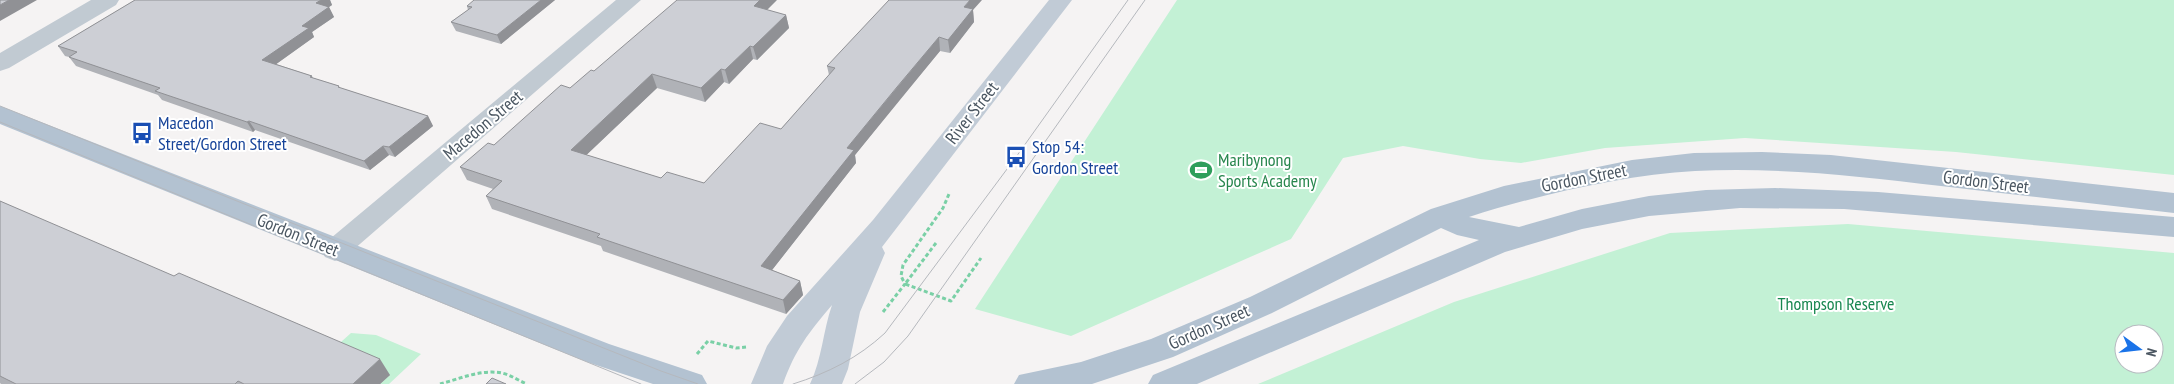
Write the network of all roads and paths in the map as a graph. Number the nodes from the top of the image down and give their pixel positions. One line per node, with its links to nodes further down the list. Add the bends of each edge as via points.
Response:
1 (108, 0): 4 (street)
2 (630, 0): 12 (street, Macedon Street)
3 (1061, 0): 8 (street, River Street)
4 (0, 63)
5 (0, 114): 12 (main road, Gordon Street)
6 (2174, 202): 7 (main road, Gordon Street, via 1831,164 1694,162 1568,180 1514,192)
7 (1441, 216): 10 (main road, via 1480,231); 20 (main road, Gordon Street, via 1261,305 1162,348 1082,374)
8 (883, 227): 14 (street, River Street, via 817,300); 19 (street, River Street, via 845,312 833,370)
9 (2174, 227): 10 (main road, Gordon Street, via 1870,200 1770,197 1670,203 1599,215)
10 (1520, 236): 21 (main road, Gordon Street)
11 (936, 243): 13 (path, via 905,284 951,301)
12 (336, 250): 15 (main road, Gordon Street)
13 (981, 258)
14 (784, 343): 15 (path, via 736,348 708,341); 18 (street, River Street)
15 (673, 382)
16 (440, 384): 17 (path, via 491,373)
17 (526, 384)
18 (766, 384)
19 (826, 384)
20 (1030, 384)
21 (1164, 384)

